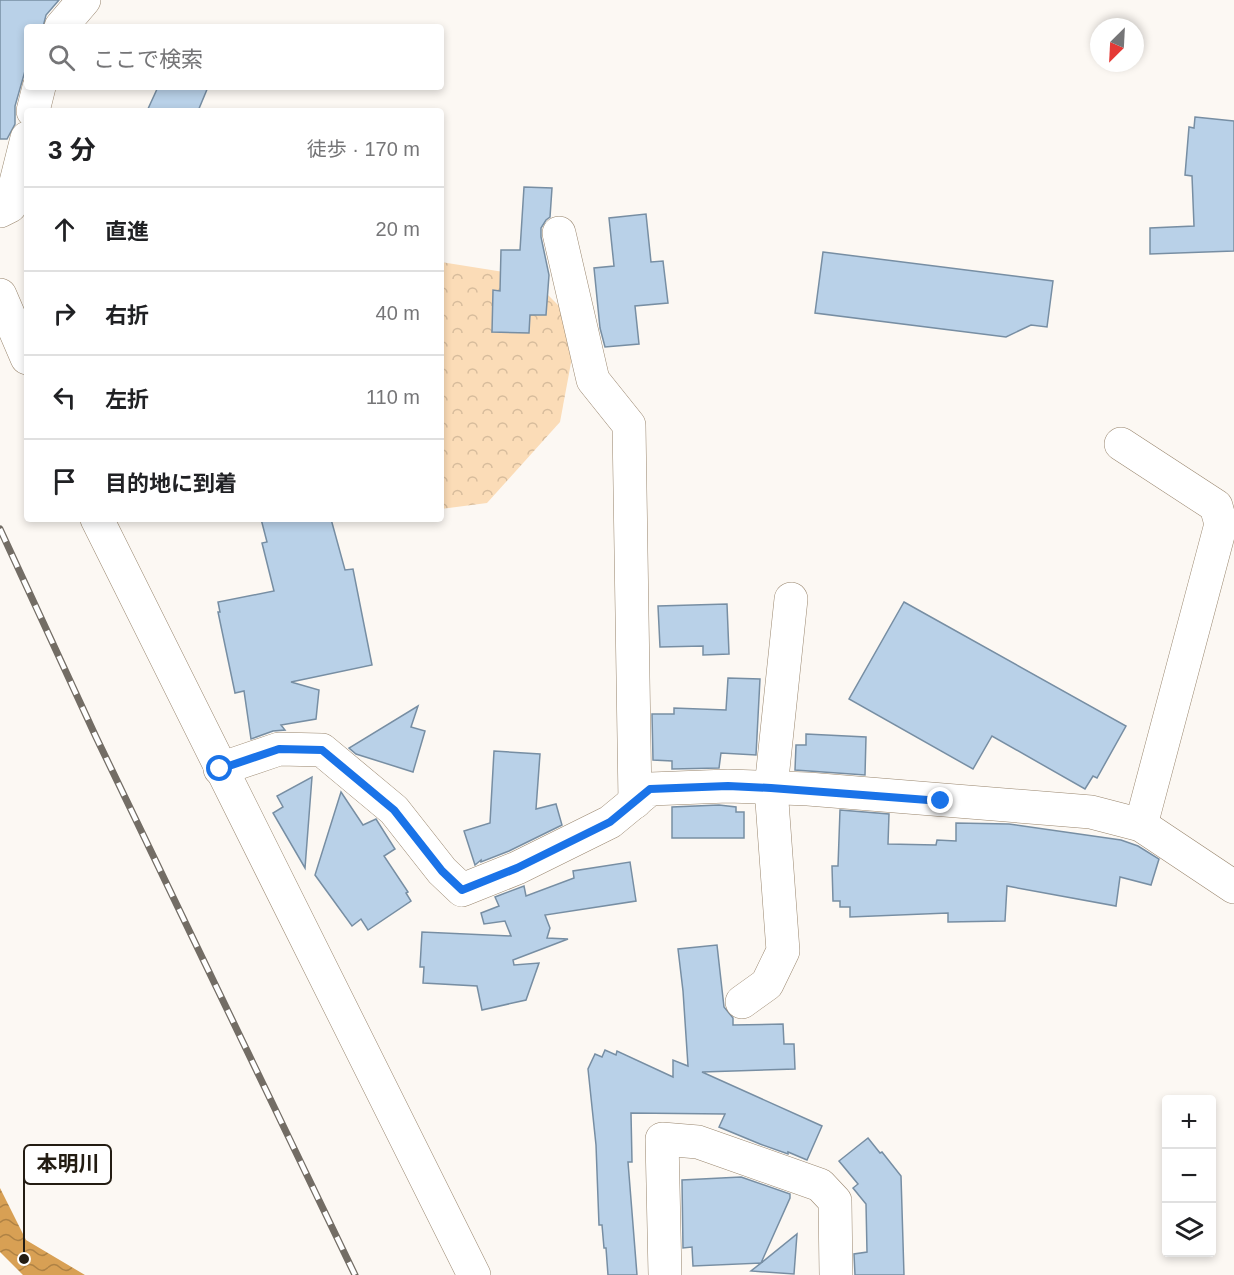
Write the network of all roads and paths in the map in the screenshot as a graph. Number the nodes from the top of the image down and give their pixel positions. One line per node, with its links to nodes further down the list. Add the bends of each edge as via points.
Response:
1 (84, 0): 2 (street)
2 (64, 24)
3 (38, 90): 4 (street)
4 (34, 108)
5 (24, 150): 6 (street, via 10,206)
6 (0, 211)
7 (560, 233): 15 (street, via 593,380 629,425)
8 (0, 295): 9 (street)
9 (24, 351)
10 (1120, 444): 16 (street, via 1216,506 1221,524)
11 (98, 522): 13 (street)
12 (791, 599): 14 (street)
13 (220, 769): 15 (street, via 279,749 322,750 394,810 462,890 610,822); 19 (street)
14 (771, 788): 15 (street, via 650,789); 16 (street, via 1091,812); 18 (street, via 783,951 767,984)
15 (634, 802)
16 (1141, 825): 17 (street)
17 (1234, 887)
18 (742, 1002)
19 (474, 1275)
20 (665, 1275): 21 (street, via 662,1139 698,1142 820,1185 835,1201)
21 (836, 1275)

